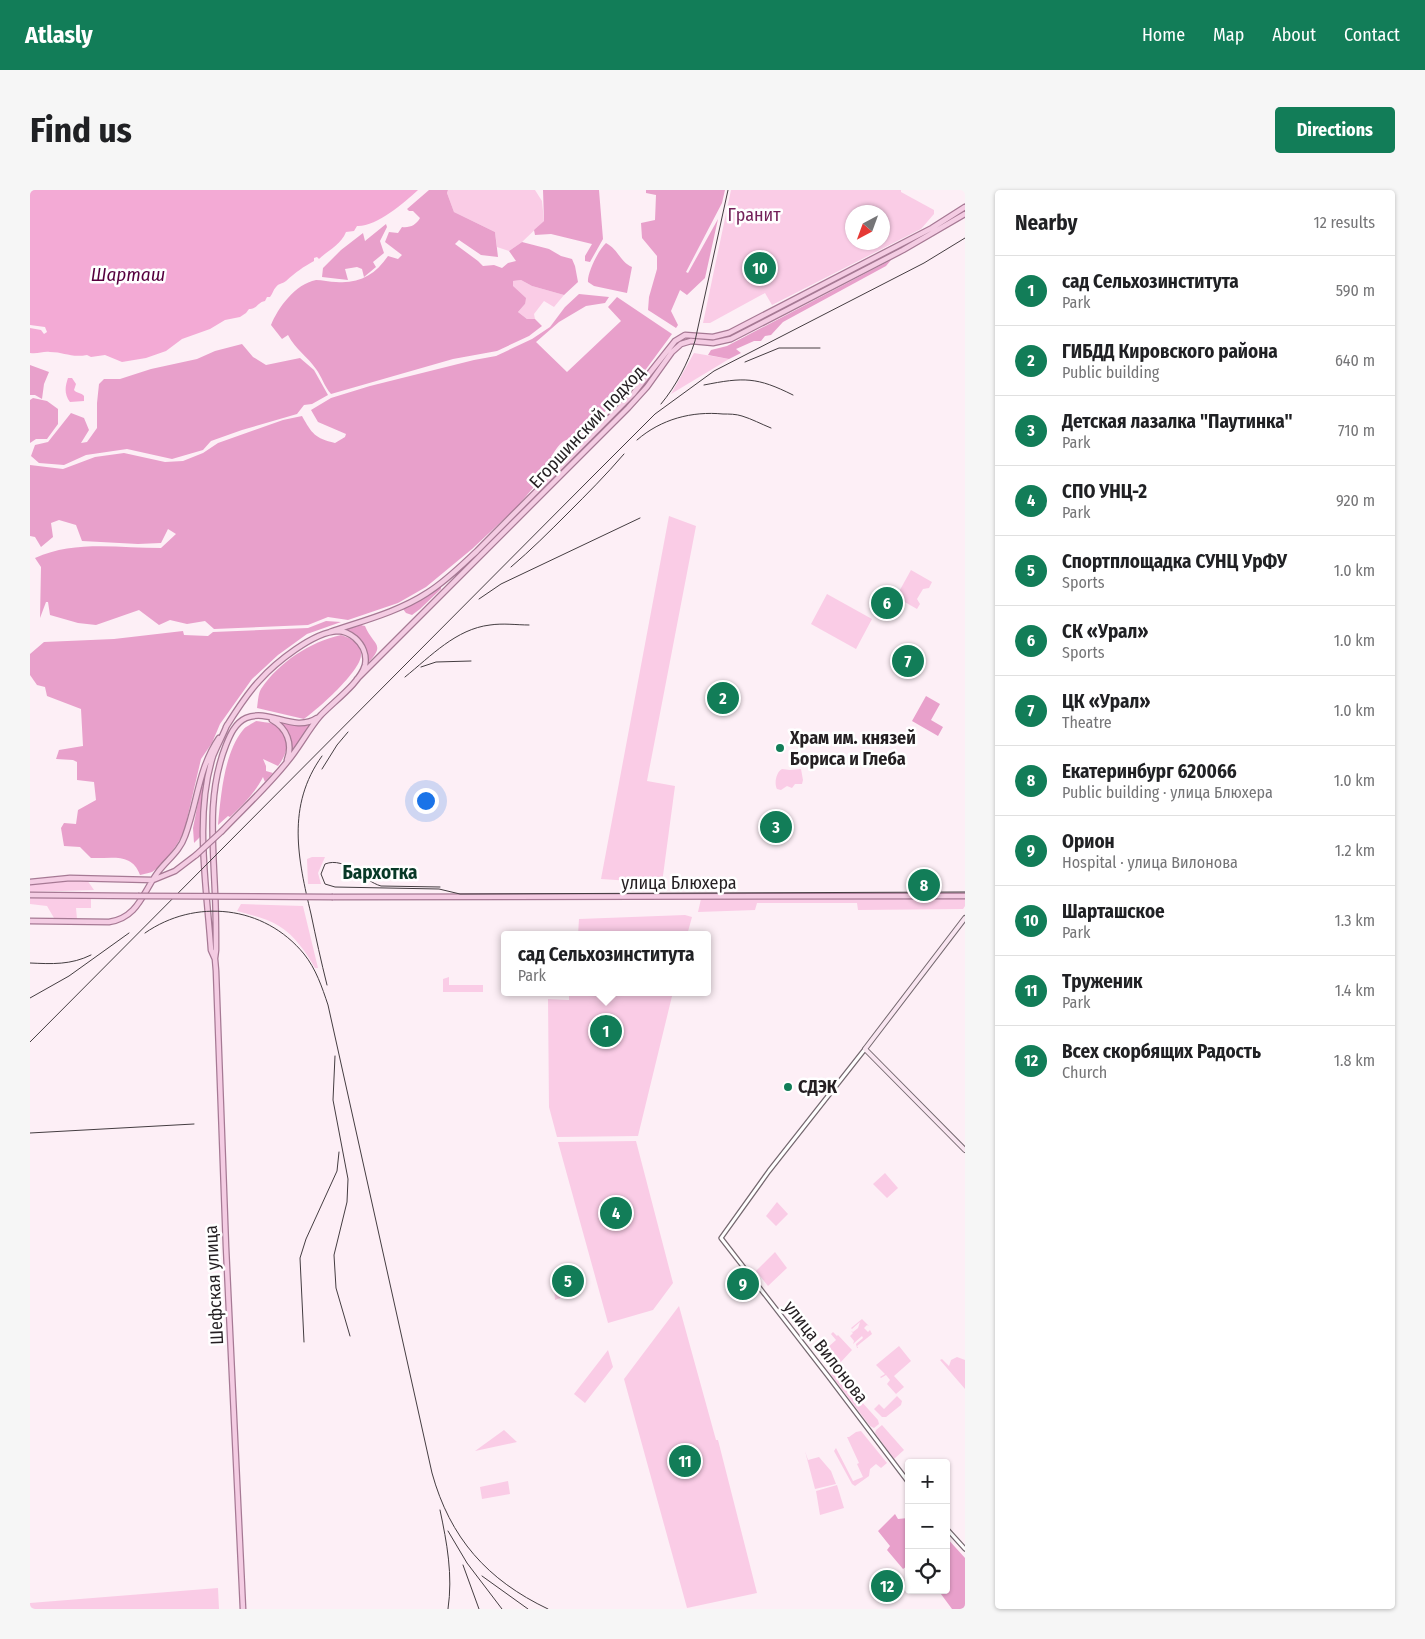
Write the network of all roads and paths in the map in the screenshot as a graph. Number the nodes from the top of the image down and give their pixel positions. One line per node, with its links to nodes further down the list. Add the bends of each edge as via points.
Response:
1 (965, 207): 3 (main road, Егоршинский подход)
2 (965, 214): 4 (main road, Егоршинский подход)
3 (901, 244): 4 (main road, via 900,248); 5 (main road, Егоршинский подход, via 729,333 678,338 633,394 428,593)
4 (904, 250): 6 (main road, Егоршинский подход, via 731,339 713,343 689,341 678,346 628,408)
5 (330, 632): 6 (main road, via 348,633 363,648 365,663); 9 (main road, Егоршинский подход, via 301,646 274,666 250,692)
6 (357, 679): 7 (main road, Егоршинский подход)
7 (321, 714): 8 (main road, via 303,724); 10 (main road)
8 (261, 717): 10 (main road, via 276,722 288,738 289,752); 17 (main road, via 244,719 232,731 215,782 211,823 216,904)
9 (227, 725): 11 (main road, via 206,761 183,842); 17 (main road, via 213,755 204,807 210,941)
10 (281, 770): 11 (main road, bridge, via 196,856 175,871)
11 (153, 880): 12 (main road, via 86,878); 16 (main road, via 139,905 119,920 100,923)
12 (30, 882)
13 (30, 895): 14 (main road, улица Блюхера, bridge)
14 (965, 896)
15 (965, 918): 18 (main road)
16 (30, 921)
17 (214, 960): 23 (main road, Шефская улица)
18 (865, 1049): 19 (main road); 20 (street, улица Вилонова, via 721,1238)
19 (965, 1150)
20 (905, 1479)
21 (950, 1532): 22 (street)
22 (965, 1549)
23 (243, 1609)

